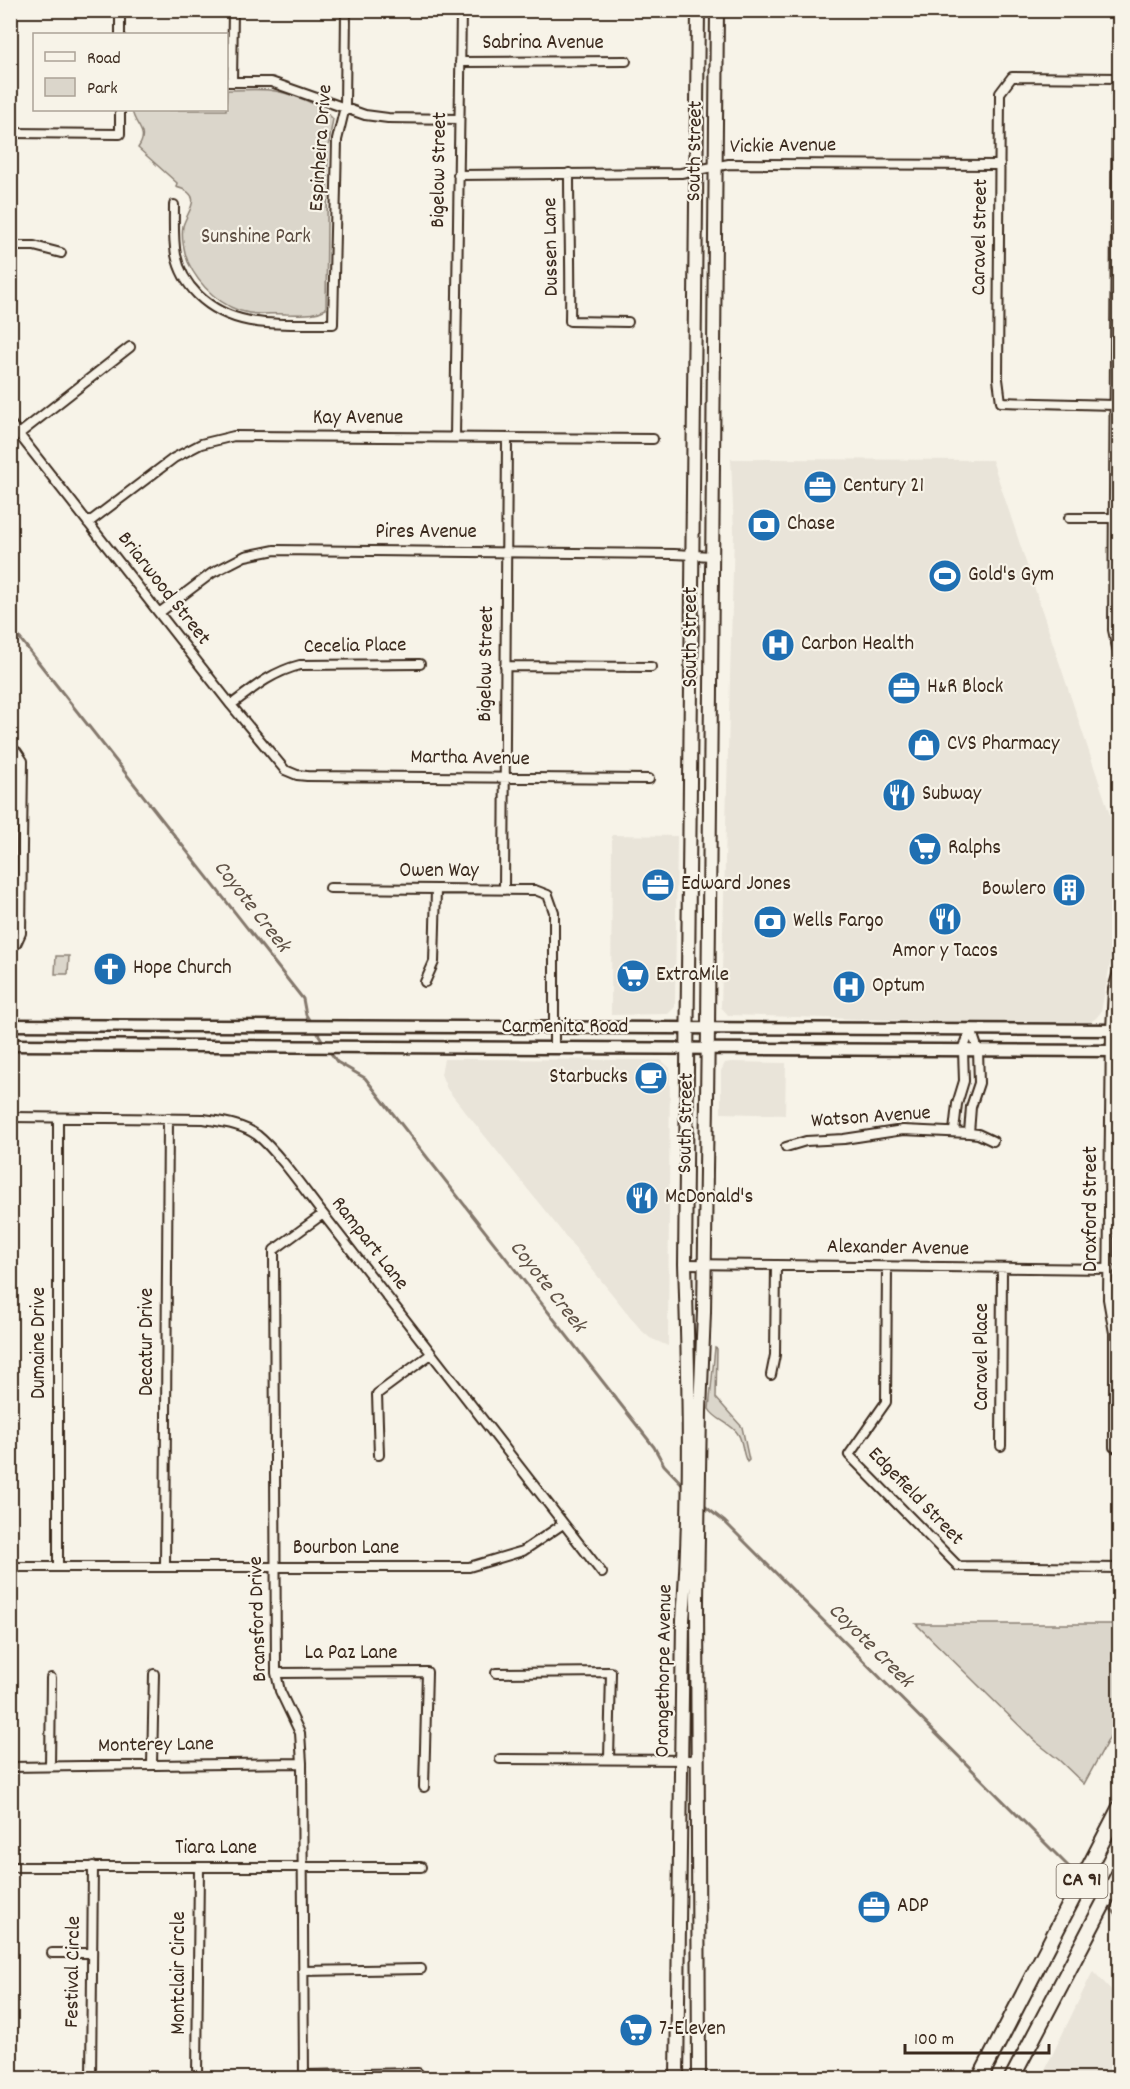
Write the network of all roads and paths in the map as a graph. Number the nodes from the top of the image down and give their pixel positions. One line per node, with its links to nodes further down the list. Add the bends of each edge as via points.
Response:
1 (120, 10): 7 (street)
2 (233, 10): 11 (street)
3 (346, 10): 12 (street, Espinheira Drive)
4 (461, 10): 9 (street, Bigelow Street)
5 (698, 10): 18 (main road, South Street)
6 (717, 10): 17 (main road, South Street)
7 (120, 33)
8 (626, 61): 9 (street, Sabrina Avenue)
9 (460, 62): 14 (street, Bigelow Street)
10 (1118, 78): 16 (street, Caravel Street, via 1012,77 1000,93); 26 (street)
11 (230, 82): 12 (street, via 271,82)
12 (345, 107): 14 (street, via 388,118); 21 (street, Espinheira Drive, via 337,140 333,324 250,321 220,313 207,304 193,290 176,257)
13 (120, 111): 15 (street, via 120,134)
14 (459, 118): 20 (street, Bigelow Street)
15 (10, 133)
16 (1000, 165): 17 (street, Vickie Avenue); 26 (street, Caravel Street, via 1001,402)
17 (716, 167): 18 (street, Vickie Avenue); 37 (main road, South Street)
18 (697, 170): 19 (street, Vickie Avenue); 36 (main road, South Street)
19 (569, 173): 20 (street, Vickie Avenue); 24 (street, Dussen Lane, via 570,321)
20 (458, 175): 29 (street, Bigelow Street)
21 (174, 205)
22 (10, 246): 23 (street, via 34,246)
23 (61, 253)
24 (628, 322)
25 (130, 347): 28 (street)
26 (1114, 405): 33 (street)
27 (10, 423): 28 (street, Briarwood Street)
28 (19, 434): 34 (street, Briarwood Street)
29 (455, 437): 30 (street, Kay Avenue); 34 (street, Kay Avenue, via 234,436 201,444 174,458)
30 (507, 438): 31 (street, Kay Avenue); 35 (street, Bigelow Street)
31 (653, 439)
32 (1070, 518): 33 (street)
33 (1113, 518): 39 (street, via 1113,630)
34 (88, 523): 38 (street, Briarwood Street)
35 (506, 552): 36 (street, Pires Avenue); 38 (street, Pires Avenue, via 275,550 245,556 212,573); 41 (street, Bigelow Street)
36 (693, 554): 37 (street, Pires Avenue); 56 (main road, South Street)
37 (712, 556): 57 (main road, South Street)
38 (159, 613): 43 (street, Briarwood Street)
39 (1119, 661)
40 (420, 664): 43 (street, Cecelia Place, via 300,665 269,676)
41 (505, 666): 42 (street); 46 (street, Bigelow Street)
42 (651, 667)
43 (231, 705): 45 (street, Briarwood Street)
44 (10, 748): 51 (street, via 23,761 23,828 21,933 16,944)
45 (290, 773): 46 (street, Martha Avenue)
46 (504, 778): 47 (street, Martha Avenue); 50 (street, Bigelow Street)
47 (649, 779)
48 (330, 888): 49 (street, Owen Way)
49 (436, 890): 50 (street, Owen Way); 53 (street, via 434,962)
50 (504, 890): 55 (street, Owen Way, via 535,890 548,895 554,912)
51 (10, 946)
52 (1119, 965): 59 (street, Droxford Street, via 1113,989)
53 (425, 982)
54 (10, 1025): 55 (main road, Carmenita Road)
55 (554, 1027): 56 (main road, Carmenita Road); 61 (street)
56 (688, 1028): 57 (main road, Carmenita Road); 62 (main road, South Street)
57 (708, 1028): 58 (main road, Carmenita Road); 63 (main road, South Street)
58 (970, 1029): 59 (main road, Carmenita Road); 64 (street); 65 (street)
59 (1115, 1030): 66 (street, Droxford Street)
60 (10, 1045): 61 (main road, Carmenita Road)
61 (554, 1047): 62 (main road, Carmenita Road)
62 (687, 1048): 63 (main road, Carmenita Road); 77 (main road, South Street)
63 (707, 1048): 64 (main road, Carmenita Road); 78 (main road, South Street)
64 (963, 1050): 65 (main road, Carmenita Road); 72 (street, via 964,1081)
65 (978, 1050): 66 (main road, Carmenita Road); 73 (street, via 979,1083 971,1107)
66 (1115, 1051): 70 (street, Droxford Street)
67 (10, 1117): 68 (street, Rampart Lane)
68 (58, 1118): 69 (street, Rampart Lane); 90 (street, Dumaine Drive)
69 (168, 1118): 76 (street, Rampart Lane, via 230,1123 256,1135); 91 (street, Decatur Drive)
70 (1110, 1120): 71 (street); 82 (street, Droxford Street)
71 (1119, 1120)
72 (954, 1131): 73 (street, Watson Avenue); 75 (street, Watson Avenue, via 903,1130 806,1141)
73 (969, 1133): 74 (street, Watson Avenue)
74 (993, 1142)
75 (786, 1147)
76 (323, 1214): 83 (street, Rampart Lane); 92 (street, Bransford Drive, via 274,1250)
77 (685, 1264): 78 (street, Alexander Avenue); 101 (main road, Orangethorpe Avenue, via 689,1405)
78 (705, 1265): 79 (street, Alexander Avenue); 102 (main road, Orangethorpe Avenue, via 697,1567)
79 (776, 1265): 80 (street, Alexander Avenue); 84 (street, via 775,1355)
80 (887, 1267): 81 (street, Alexander Avenue); 93 (street, Edgefield Street, via 886,1402 849,1455 958,1566)
81 (1002, 1268): 82 (street, Alexander Avenue); 85 (street, Caravel Place)
82 (1110, 1269): 86 (street, Droxford Street, via 1114,1447)
83 (431, 1354): 87 (street, via 376,1394); 88 (street, Rampart Lane)
84 (771, 1375)
85 (1001, 1446)
86 (1119, 1449)
87 (379, 1455)
88 (564, 1524): 92 (street, Bourbon Lane, via 523,1551 469,1566); 94 (street, Rampart Lane)
89 (10, 1567): 90 (street, Bourbon Lane)
90 (57, 1567): 91 (street, Bourbon Lane)
91 (165, 1567): 92 (street, Bourbon Lane)
92 (274, 1567): 95 (street, Bransford Drive)
93 (1119, 1568)
94 (602, 1573)
95 (276, 1673): 103 (street, Bransford Drive, via 300,1733); 107 (street, La Paz Lane, via 427,1672)
96 (496, 1673): 100 (street, via 611,1672)
97 (154, 1674): 104 (street)
98 (51, 1678): 105 (street)
99 (500, 1759): 100 (street)
100 (609, 1759): 101 (street)
101 (682, 1760): 102 (street); 123 (main road, Orangethorpe Avenue)
102 (699, 1760): 124 (main road, Orangethorpe Avenue)
103 (302, 1763): 104 (street, Monterey Lane); 113 (street, Bransford Drive)
104 (152, 1764): 105 (street, Monterey Lane)
105 (50, 1766): 106 (street, Monterey Lane)
106 (10, 1767)
107 (424, 1787)
108 (1118, 1810): 125 (highway, CA 91)
109 (93, 1866): 110 (street, Tiara Lane); 111 (street, Tiara Lane); 116 (street, Festival Circle)
110 (10, 1867)
111 (199, 1867): 113 (street, Tiara Lane); 122 (street, Montclair Circle)
112 (421, 1867): 113 (street, Tiara Lane)
113 (303, 1868): 118 (street, Bransford Drive)
114 (1119, 1872): 126 (highway, CA 91)
115 (52, 1953): 116 (street)
116 (92, 1953): 121 (street, Festival Circle)
117 (421, 1969): 118 (street)
118 (303, 1971): 120 (street, Bransford Drive)
119 (418, 2073): 120 (street)
120 (304, 2077)
121 (91, 2079)
122 (197, 2079)
123 (677, 2079)
124 (699, 2079)
125 (980, 2079)
126 (1012, 2079)

